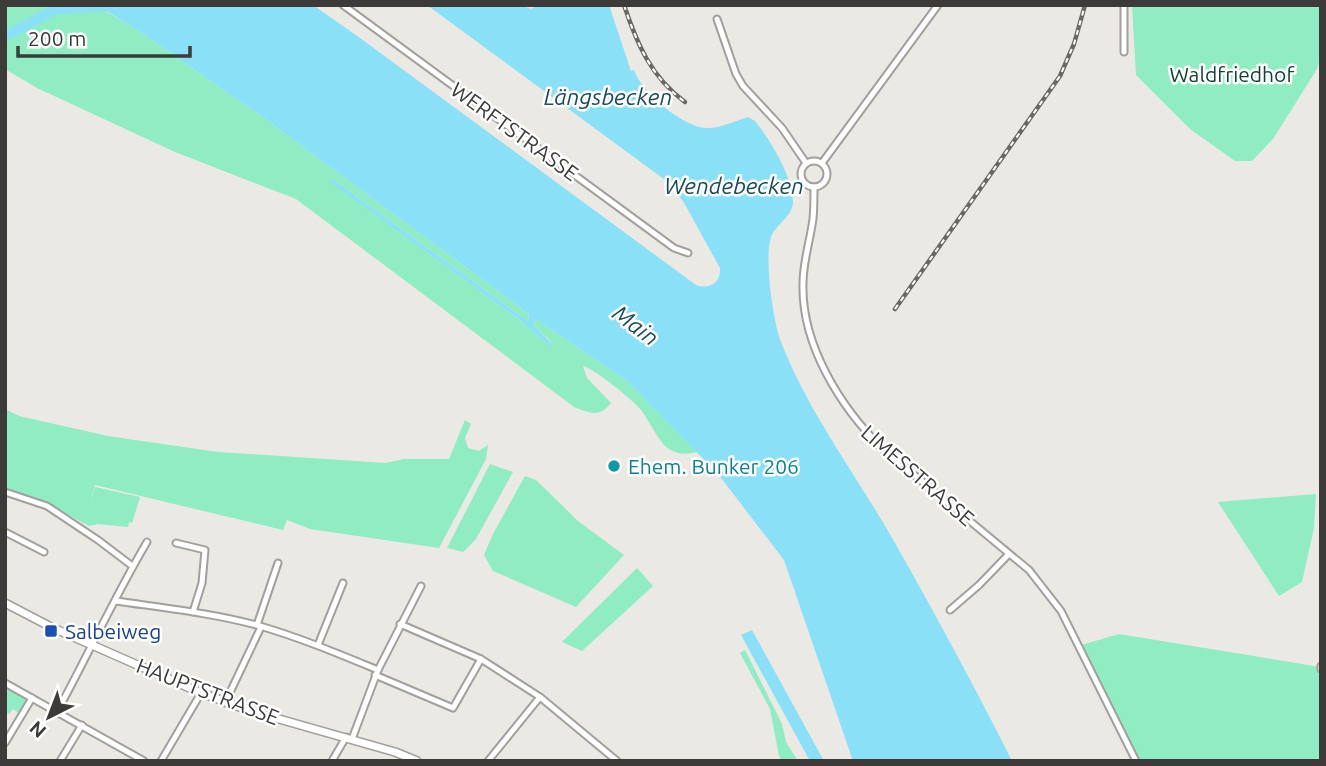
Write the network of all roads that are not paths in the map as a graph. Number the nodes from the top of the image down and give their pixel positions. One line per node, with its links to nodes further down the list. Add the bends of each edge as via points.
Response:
1 (343, 5): 9 (street, WERFTSTRASSE, via 674,248)
2 (938, 5): 7 (street)
3 (1124, 5): 5 (street)
4 (717, 19): 6 (street, via 743,86 782,128)
5 (1124, 52)
6 (806, 163): 7 (street); 8 (street, via 802,178)
7 (822, 163): 8 (street, via 826,178)
8 (814, 187): 15 (street, LIMESSTRASSE, via 803,284 808,326 823,365 868,434)
9 (688, 253)
10 (5, 492): 17 (street, via 47,506)
11 (5, 532): 14 (street)
12 (147, 542): 17 (street)
13 (176, 543): 23 (street, via 205,550)
14 (44, 552)
15 (1009, 554): 22 (street); 48 (street, LIMESSTRASSE, via 1029,570 1061,611)
16 (278, 563): 25 (street)
17 (131, 565): 20 (street)
18 (343, 583): 26 (street)
19 (421, 586): 24 (street)
20 (116, 601): 23 (street); 27 (street)
21 (5, 603): 27 (street, HAUPTSTRASSE)
22 (950, 610)
23 (193, 612): 25 (street)
24 (400, 624): 28 (street); 29 (street)
25 (259, 626): 26 (street); 34 (street)
26 (318, 645): 29 (street)
27 (93, 646): 31 (street, HAUPTSTRASSE); 35 (street)
28 (481, 659): 29 (street, via 453,708); 32 (street)
29 (377, 672): 37 (street)
30 (5, 683): 33 (street)
31 (201, 693): 34 (street, HAUPTSTRASSE); 43 (street)
32 (540, 697): 46 (street); 47 (street)
33 (32, 698): 35 (street); 38 (street)
34 (225, 702): 37 (street, HAUPTSTRASSE)
35 (57, 712): 36 (street)
36 (82, 725): 39 (street); 40 (street)
37 (349, 738): 44 (street); 45 (street, HAUPTSTRASSE)
38 (5, 743)
39 (129, 752): 41 (street); 42 (street)
40 (60, 761)
41 (124, 761)
42 (144, 761)
43 (161, 761)
44 (332, 761)
45 (417, 761)
46 (488, 761)
47 (617, 761)
48 (1136, 761)

